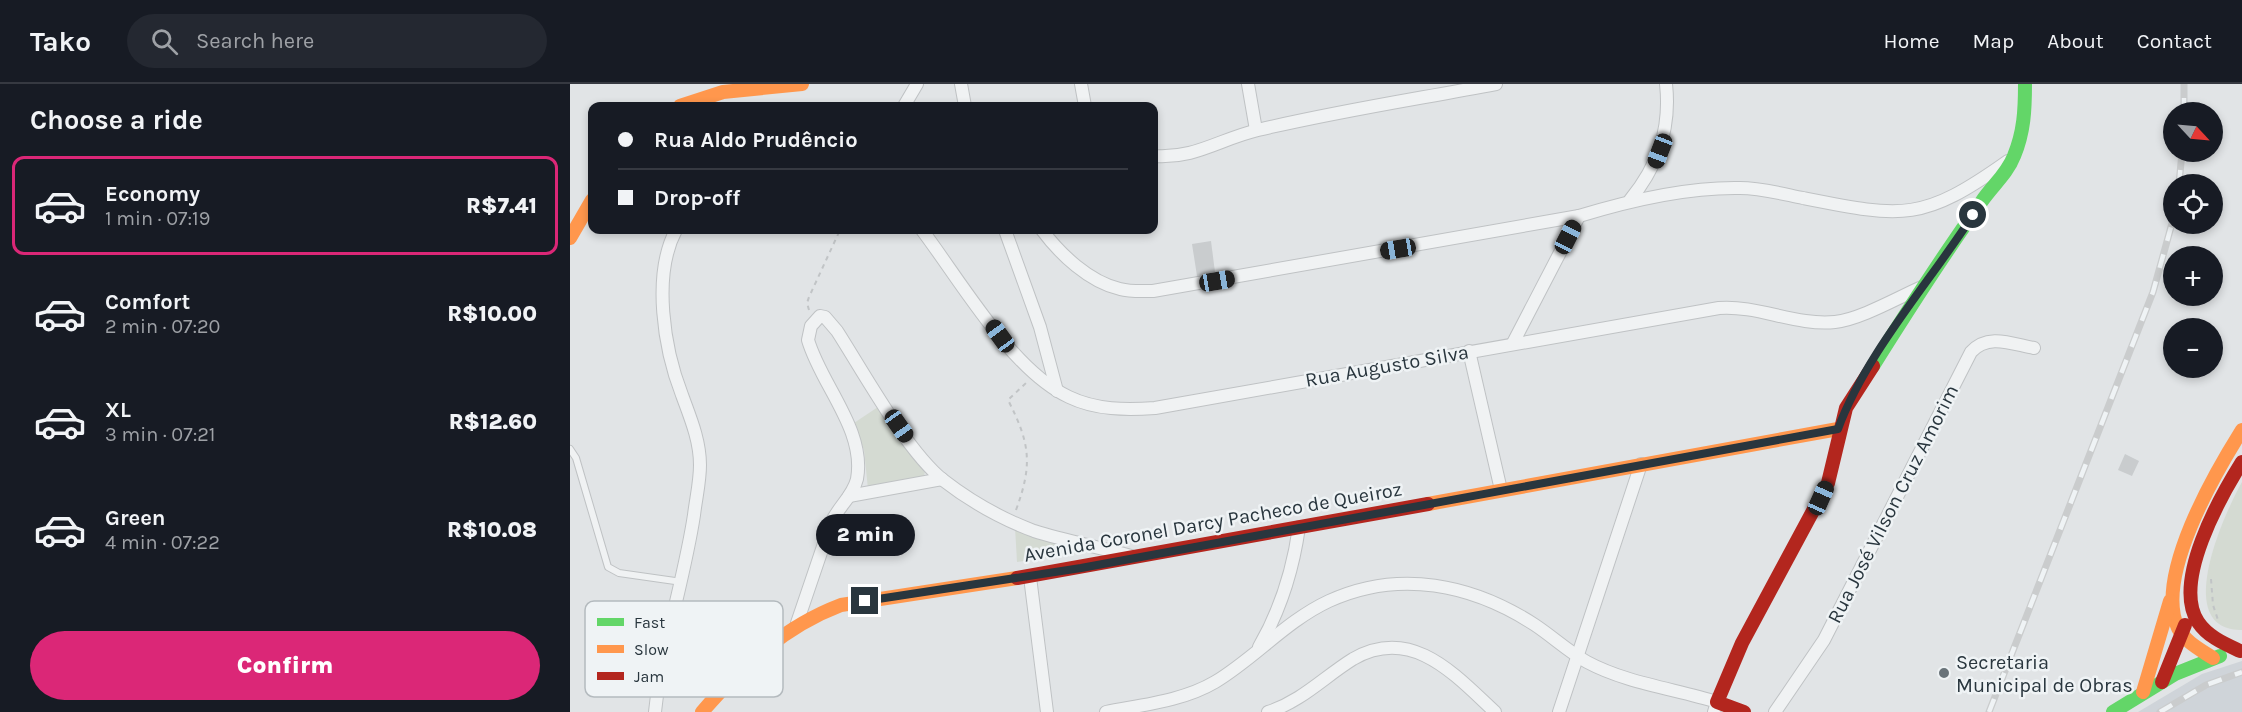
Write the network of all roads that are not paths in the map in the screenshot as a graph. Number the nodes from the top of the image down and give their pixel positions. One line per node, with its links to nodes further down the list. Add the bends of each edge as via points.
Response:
1 (802, 84): 9 (street, via 723,92)
2 (917, 84): 10 (street)
3 (961, 84): 11 (street)
4 (1081, 84): 12 (street)
5 (1248, 84): 13 (street)
6 (1496, 84): 13 (street)
7 (1666, 84): 16 (street, via 1665,130 1660,151 1644,184)
8 (2025, 84): 15 (street, via 2025,123)
9 (692, 102)
10 (906, 102)
11 (964, 102)
12 (1084, 102)
13 (1256, 130): 14 (street, via 1194,154)
14 (1158, 156)
15 (2014, 157): 16 (street, via 1948,200 1901,213 1877,213 1739,188); 24 (street)
16 (1630, 200): 18 (street)
17 (588, 207): 23 (street)
18 (1579, 216): 22 (street, via 1153,291 1119,289 1107,284 1073,262); 25 (street)
19 (675, 234): 40 (street, via 667,258 666,332 674,370 693,420 700,463)
20 (925, 234): 28 (street, Rua Augusto Silva, via 1012,352)
21 (1006, 234): 28 (street, via 1041,327)
22 (1045, 234)
23 (570, 238)
24 (1922, 287): 25 (street, Rua Augusto Silva, via 1837,322 1730,307); 29 (street, via 1846,408)
25 (1513, 343): 27 (street, Rua Augusto Silva)
26 (2034, 348): 64 (street, Rua José Vilson Cruz Amorim, via 1990,340 1971,352 1824,640)
27 (1469, 351): 28 (street, Rua Augusto Silva, via 1155,408 1102,407); 35 (street)
28 (1057, 391)
29 (1838, 429): 33 (street, Avenida Coronel Darcy Pacheco de Queiroz); 55 (street, via 1828,483 1742,643)
30 (2242, 430): 41 (street, via 2203,496)
31 (570, 449): 40 (lane, via 608,567 619,573)
32 (2242, 462): 43 (street, via 2218,500 2206,531 2194,570)
33 (1641, 464): 35 (street, Avenida Coronel Darcy Pacheco de Queiroz); 48 (street)
34 (942, 479): 36 (street); 36 (street, via 909,440 837,331 820,316 811,326 808,340 854,441 858,470); 38 (street, via 1012,522)
35 (1501, 490): 37 (street, Avenida Coronel Darcy Pacheco de Queiroz)
36 (849, 496): 44 (street, via 831,523)
37 (1299, 527): 38 (street, Avenida Coronel Darcy Pacheco de Queiroz); 50 (street, via 1280,604 1258,649)
38 (1132, 557): 39 (street, Avenida Coronel Darcy Pacheco de Queiroz)
39 (1030, 577): 44 (street, Avenida Coronel Darcy Pacheco de Queiroz, via 841,605); 58 (street)
40 (682, 582): 42 (street)
41 (2175, 585): 46 (street, via 2173,606); 52 (street)
42 (678, 601)
43 (2193, 606): 46 (street); 47 (street, via 2207,632)
44 (797, 623): 45 (street, Avenida Coronel Darcy Pacheco de Queiroz)
45 (783, 634)
46 (2181, 634): 49 (street); 51 (street)
47 (2241, 651): 49 (street)
48 (1577, 655): 50 (street, via 1528,621 1488,600 1433,584 1396,582 1329,602 1287,627); 55 (street); 62 (street)
49 (2213, 658): 51 (street)
50 (1246, 661): 59 (street, via 1213,683 1188,693)
51 (2162, 682): 52 (street)
52 (2143, 692): 65 (street)
53 (657, 697): 56 (street)
54 (716, 697): 57 (street, Avenida Coronel Darcy Pacheco de Queiroz)
55 (1716, 707): 63 (street)
56 (655, 712)
57 (702, 712)
58 (1047, 712)
59 (1106, 712)
60 (1268, 712): 61 (street, via 1303,696 1353,659 1390,647 1406,648 1432,658)
61 (1495, 712)
62 (1559, 712)
63 (1744, 712)
64 (1775, 712)
65 (2113, 712)

